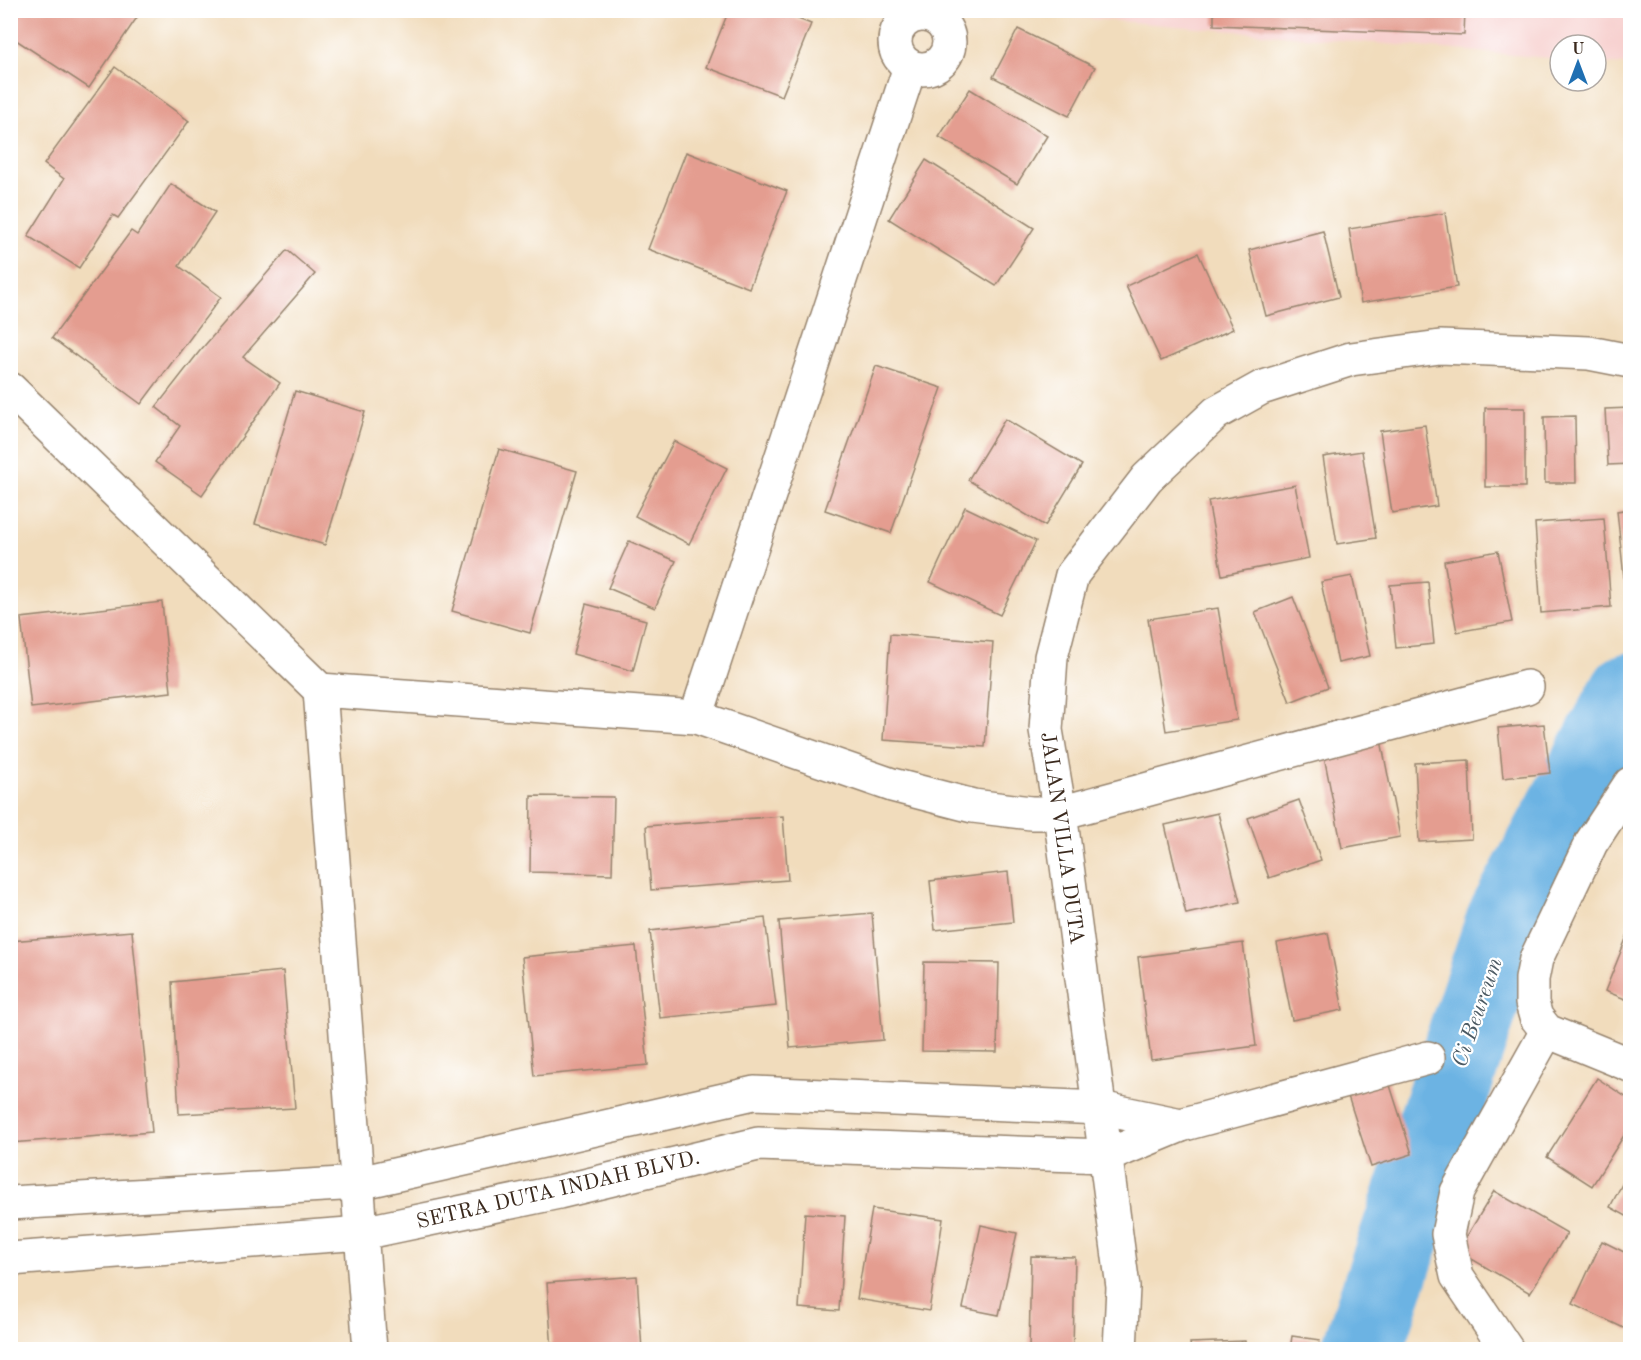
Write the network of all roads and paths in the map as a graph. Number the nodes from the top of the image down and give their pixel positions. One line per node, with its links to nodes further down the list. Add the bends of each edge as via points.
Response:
1 (910, 67): 6 (street)
2 (1630, 361): 8 (street, JALAN VILLA DUTA, via 1589,353 1440,347 1351,359 1261,388 1216,413 1147,478 1072,575 1052,657 1046,730)
3 (10, 389): 5 (street)
4 (1527, 687): 8 (street)
5 (320, 690): 6 (street); 15 (street)
6 (696, 717): 8 (street, via 892,785 973,806)
7 (1630, 784): 9 (street, via 1591,843 1536,959 1532,1003 1536,1017)
8 (1060, 813): 12 (street, JALAN VILLA DUTA)
9 (1547, 1031): 11 (street); 21 (street, via 1457,1191 1448,1234 1457,1276)
10 (1428, 1058): 13 (street)
11 (1630, 1065)
12 (1100, 1108): 13 (street); 14 (street, JALAN VILLA DUTA); 15 (street, via 754,1093)
13 (1181, 1125): 14 (street)
14 (1106, 1156): 17 (street, SETRA DUTA INDAH BLVD., via 758,1144); 20 (street, JALAN VILLA DUTA, via 1123,1287)
15 (359, 1183): 16 (street); 17 (street)
16 (10, 1203)
17 (362, 1233): 18 (street, SETRA DUTA INDAH BLVD.); 19 (street)
18 (10, 1259)
19 (370, 1350)
20 (1120, 1350)
21 (1507, 1350)

